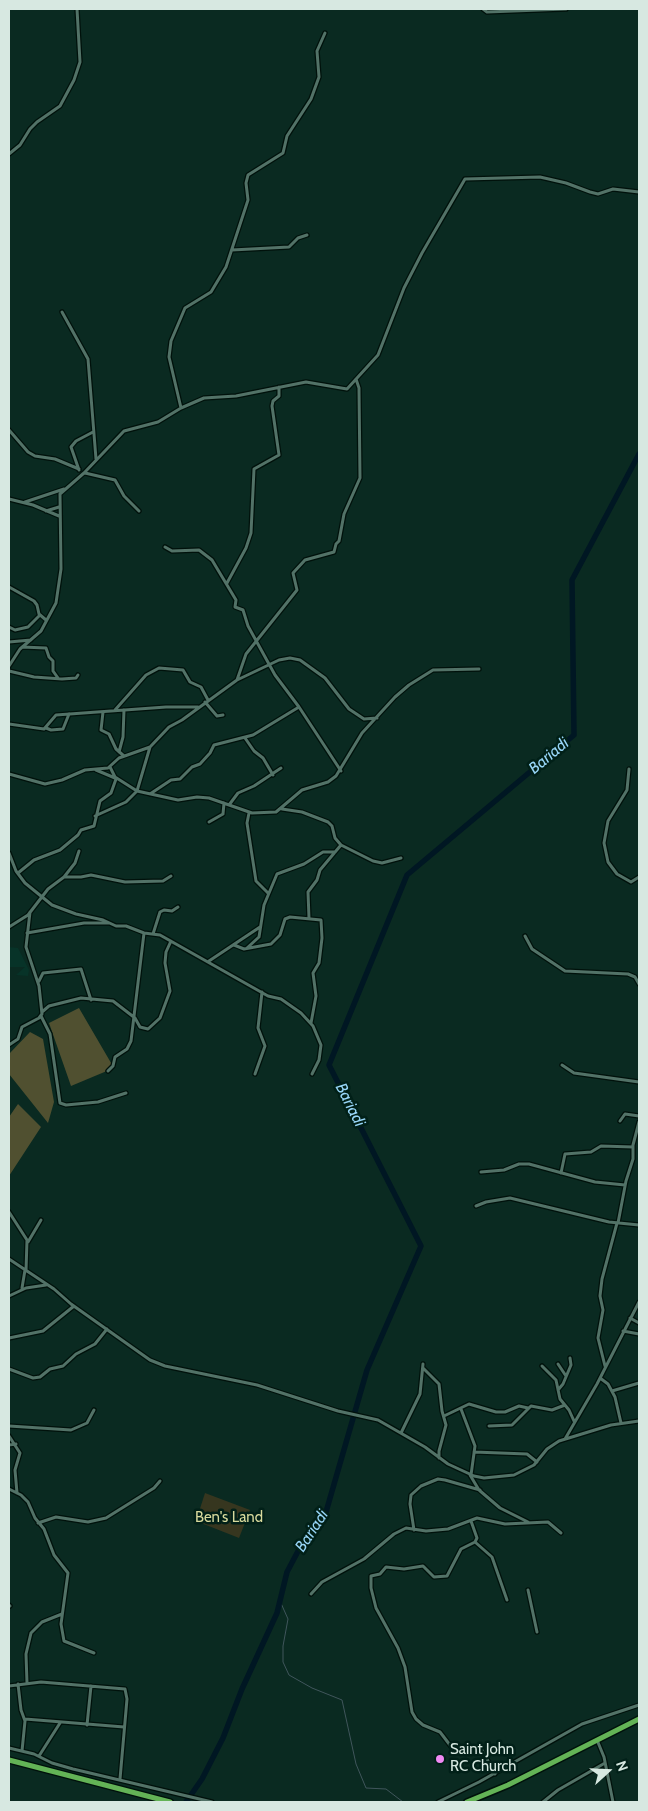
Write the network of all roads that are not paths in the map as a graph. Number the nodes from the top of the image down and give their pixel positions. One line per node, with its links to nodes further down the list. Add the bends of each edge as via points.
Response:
1 (77, 9): 5 (street, via 80,62 70,87 60,106 30,128)
2 (483, 9): 3 (street, via 487,12)
3 (566, 9)
4 (325, 33): 8 (street, via 317,51 320,69 317,86 287,136 283,153 246,178 248,200)
5 (9, 154)
6 (639, 192): 10 (street, via 613,189 598,194 540,177 465,180 404,288 378,354)
7 (307, 234): 8 (street, via 289,247)
8 (232, 250): 12 (street, via 211,292 185,308 171,341 170,358)
9 (62, 312): 14 (street, via 88,359)
10 (356, 379): 11 (street, via 343,390 314,383); 32 (street, via 359,388 360,478 344,514 339,541 333,553 305,560 299,565 292,575 297,590)
11 (279, 388): 12 (street, via 204,398); 26 (street, via 279,396 272,401 272,412 279,455 254,469 251,533)
12 (181, 408): 15 (street, via 158,422 124,431)
13 (9, 430): 16 (street, via 35,456)
14 (93, 432): 15 (street); 16 (street, via 71,447)
15 (96, 460): 17 (street)
16 (79, 469): 17 (street)
17 (83, 473): 18 (street); 22 (street, via 115,480 124,496)
18 (64, 489): 20 (street); 21 (street, via 60,494)
19 (9, 499): 20 (street)
20 (24, 502): 23 (street)
21 (60, 507): 23 (street); 24 (street)
22 (140, 511)
23 (46, 512): 24 (street)
24 (59, 516): 29 (street, via 60,582 55,606)
25 (165, 547): 26 (street, via 172,551 204,552)
26 (227, 584): 32 (street, via 236,600 235,607 243,610)
27 (9, 587): 28 (street, via 34,601)
28 (40, 615): 29 (street); 30 (street, via 28,627 14,630)
29 (46, 620): 31 (street)
30 (9, 626)
31 (32, 640): 33 (street); 34 (street)
32 (256, 640): 35 (street); 41 (street, via 240,665)
33 (9, 642)
34 (22, 647): 36 (street); 40 (street, via 46,648)
35 (269, 665): 41 (street); 44 (street); 50 (street, via 290,658 300,660 332,684 347,708 364,719)
36 (9, 666)
37 (479, 669): 50 (street, via 434,670 403,690)
38 (9, 670): 40 (street)
39 (78, 675): 40 (street, via 76,678)
40 (58, 679)
41 (236, 680): 42 (street)
42 (206, 701): 43 (street); 45 (street, via 201,687 190,682 183,670 158,668 146,675); 49 (street, via 217,716)
43 (199, 707): 46 (street); 54 (street, via 169,727)
44 (299, 707): 53 (street); 61 (street)
45 (114, 710): 46 (street); 47 (street)
46 (124, 710): 55 (street, via 123,737)
47 (103, 712): 48 (street); 55 (street, via 101,730 109,734)
48 (69, 713): 52 (street, via 55,715); 52 (street, via 63,729)
49 (222, 715)
50 (378, 717): 61 (street, via 362,733)
51 (9, 724): 52 (street)
52 (46, 728)
53 (245, 738): 63 (street, via 262,756); 66 (street, via 214,744 200,764 180,779 171,780)
54 (150, 747): 56 (street); 65 (street)
55 (118, 752): 56 (street)
56 (125, 756): 57 (street)
57 (110, 767): 59 (street); 64 (street)
58 (281, 768): 63 (street)
59 (93, 770): 62 (street, via 45,784); 64 (street)
60 (629, 770): 82 (street, via 627,790 608,821 604,843 608,862 617,874 631,882)
61 (340, 771): 69 (street, via 328,782 302,790)
62 (9, 774)
63 (272, 775): 68 (street, via 238,793)
64 (116, 779): 65 (street); 71 (street, via 111,794 102,798)
65 (137, 792): 66 (street); 71 (street, via 126,802)
66 (149, 794): 67 (street, via 180,800 203,797)
67 (224, 803): 68 (street); 72 (street, via 223,814)
68 (229, 805): 70 (street)
69 (281, 809): 70 (street, via 272,813); 73 (street, via 302,812 328,822)
70 (249, 813): 83 (street, via 247,823 256,881)
71 (95, 816): 79 (street, via 94,826 81,830 60,850 34,860)
72 (209, 822)
73 (341, 845): 75 (street); 77 (street, via 377,863)
74 (79, 851): 81 (street, via 75,863)
75 (335, 852): 83 (street, via 323,852 304,864 280,872 274,878); 87 (street, via 308,892)
76 (9, 853): 79 (street)
77 (401, 858)
78 (9, 868): 79 (street)
79 (17, 872): 84 (street)
80 (172, 876): 81 (street, via 163,881 125,882 91,875)
81 (64, 877): 84 (street)
82 (639, 877)
83 (269, 894): 90 (street)
84 (42, 897): 86 (street); 88 (street, via 65,910)
85 (178, 907): 93 (street, via 160,912)
86 (30, 912): 89 (street); 91 (street)
87 (309, 918): 97 (street, via 287,918 272,943); 105 (street, via 321,920 323,926 319,963 314,973 316,996)
88 (109, 923): 91 (street, via 84,923); 92 (street, via 129,926)
89 (9, 927)
90 (260, 927): 96 (street); 97 (street, via 259,937)
91 (27, 933): 99 (street, via 27,953)
92 (144, 933): 93 (street); 104 (street)
93 (153, 934): 95 (street)
94 (525, 936): 100 (street, via 532,949 564,971 628,974)
95 (171, 941): 98 (street); 104 (street, via 165,963 171,989 160,1018 146,1029 140,1027)
96 (234, 946): 97 (street); 98 (street)
97 (246, 948)
98 (209, 961): 101 (street)
99 (38, 982): 102 (street, via 43,973 81,970); 103 (street)
100 (639, 984)
101 (262, 992): 105 (street, via 281,999); 109 (street, via 258,1028 264,1046)
102 (90, 1000): 103 (street, via 81,998 49,1006); 104 (street, via 115,1001)
103 (41, 1014): 106 (street, via 24,1025 18,1039); 112 (street, via 50,1034 60,1103 98,1102)
104 (135, 1018): 108 (street, via 128,1047 117,1053)
105 (310, 1023): 110 (street, via 321,1045 319,1060)
106 (9, 1045)
107 (562, 1065): 111 (street, via 574,1073)
108 (108, 1071)
109 (255, 1074)
110 (312, 1074)
111 (639, 1082)
112 (126, 1093)
113 (639, 1116): 114 (street, via 626,1114)
114 (620, 1120)
115 (639, 1122): 116 (street)
116 (633, 1147): 118 (street, via 601,1146 591,1152 565,1154); 119 (street)
117 (481, 1172): 118 (street, via 504,1170 524,1163)
118 (561, 1173): 119 (street, via 595,1182)
119 (625, 1185): 123 (street)
120 (476, 1206): 123 (street, via 510,1198)
121 (9, 1212): 125 (street, via 26,1236)
122 (41, 1220): 125 (street)
123 (617, 1223): 124 (street); 142 (street, via 600,1296 603,1310 598,1338)
124 (639, 1225)
125 (27, 1243): 127 (street)
126 (9, 1259): 127 (street)
127 (25, 1271): 128 (street); 129 (street)
128 (47, 1285): 129 (street); 132 (street)
129 (22, 1289): 130 (street)
130 (9, 1296)
131 (639, 1302): 133 (street)
132 (74, 1306): 135 (street); 138 (street, via 43,1331)
133 (630, 1318): 134 (street); 136 (street)
134 (639, 1323)
135 (106, 1329): 143 (street, via 94,1344 63,1366 50,1369 40,1377 33,1378); 159 (street, via 140,1355 165,1366 266,1387 338,1411 378,1420)
136 (623, 1330): 137 (street); 142 (street)
137 (639, 1334)
138 (9, 1338)
139 (570, 1358): 144 (street)
140 (558, 1364): 144 (street)
141 (542, 1366): 147 (street, via 556,1380)
142 (606, 1367): 145 (street)
143 (9, 1369)
144 (566, 1377): 147 (street)
145 (600, 1378): 148 (street); 155 (street)
146 (639, 1384): 148 (street)
147 (558, 1390): 149 (street)
148 (612, 1391): 156 (street)
149 (565, 1405): 150 (street, via 552,1410); 155 (street)
150 (528, 1408): 151 (street, via 519,1406 496,1412 469,1404); 158 (street, via 512,1425)
151 (461, 1409): 153 (street); 164 (street, via 474,1443)
152 (94, 1410): 157 (street, via 87,1423 71,1430)
153 (444, 1416): 159 (street, via 439,1382 423,1366 420,1394); 165 (street, via 446,1431)
154 (639, 1421): 156 (street)
155 (574, 1422): 161 (street)
156 (621, 1423): 161 (street)
157 (9, 1426)
158 (489, 1426)
159 (401, 1433): 165 (street)
160 (9, 1436): 162 (street)
161 (565, 1439): 166 (street, via 547,1449)
162 (16, 1444): 163 (street); 171 (street, via 20,1456 15,1465)
163 (9, 1445)
164 (474, 1452): 166 (street, via 527,1454); 167 (street)
165 (439, 1458): 167 (street)
166 (537, 1462): 167 (street, via 514,1475 484,1478)
167 (471, 1475): 170 (street)
168 (160, 1481): 174 (street, via 102,1520 83,1522 56,1517)
169 (9, 1489): 171 (street)
170 (480, 1490): 173 (street, via 506,1513); 175 (street, via 438,1479 420,1486 411,1495)
171 (17, 1493): 174 (street, via 28,1502)
172 (471, 1521): 173 (street, via 482,1518 505,1524); 175 (street, via 448,1529); 177 (street, via 476,1532)
173 (528, 1522): 176 (street, via 548,1522)
174 (38, 1523): 181 (street, via 45,1531 54,1555 69,1575)
175 (414, 1530): 179 (street, via 402,1529 364,1559 322,1582)
176 (561, 1533)
177 (475, 1542): 180 (street, via 492,1557); 202 (street, via 461,1549 447,1576 434,1577 423,1566 386,1567 380,1574 372,1574 371,1588 376,1608 405,1667 416,1719 423,1726 440,1732 457,1750 482,1748)
178 (528, 1590): 182 (street)
179 (311, 1594)
180 (507, 1600)
181 (62, 1614): 183 (street, via 64,1641); 184 (street, via 42,1622 31,1633 26,1654)
182 (537, 1632)
183 (94, 1653)
184 (26, 1683): 185 (street); 187 (street)
185 (18, 1684): 186 (street); 189 (street)
186 (9, 1686)
187 (91, 1686): 193 (street); 194 (street, via 122,1687 126,1690)
188 (639, 1705): 202 (street, via 582,1724)
189 (25, 1719): 191 (street); 198 (street)
190 (639, 1719): 196 (highway)
191 (47, 1722): 192 (street); 195 (street)
192 (60, 1723): 193 (street); 195 (street)
193 (87, 1724): 194 (street)
194 (124, 1727): 203 (street)
195 (53, 1731): 199 (street)
196 (597, 1740): 201 (street); 204 (highway)
197 (9, 1748): 198 (street)
198 (22, 1751): 199 (street)
199 (39, 1756): 203 (street, via 52,1763)
200 (9, 1760): 205 (highway)
201 (605, 1763): 209 (street); 210 (street)
202 (495, 1774): 207 (street)
203 (120, 1779): 206 (street)
204 (474, 1801): 208 (highway)
205 (168, 1802)
206 (212, 1802)
207 (438, 1802)
208 (467, 1802)
209 (543, 1802)
210 (613, 1802)

